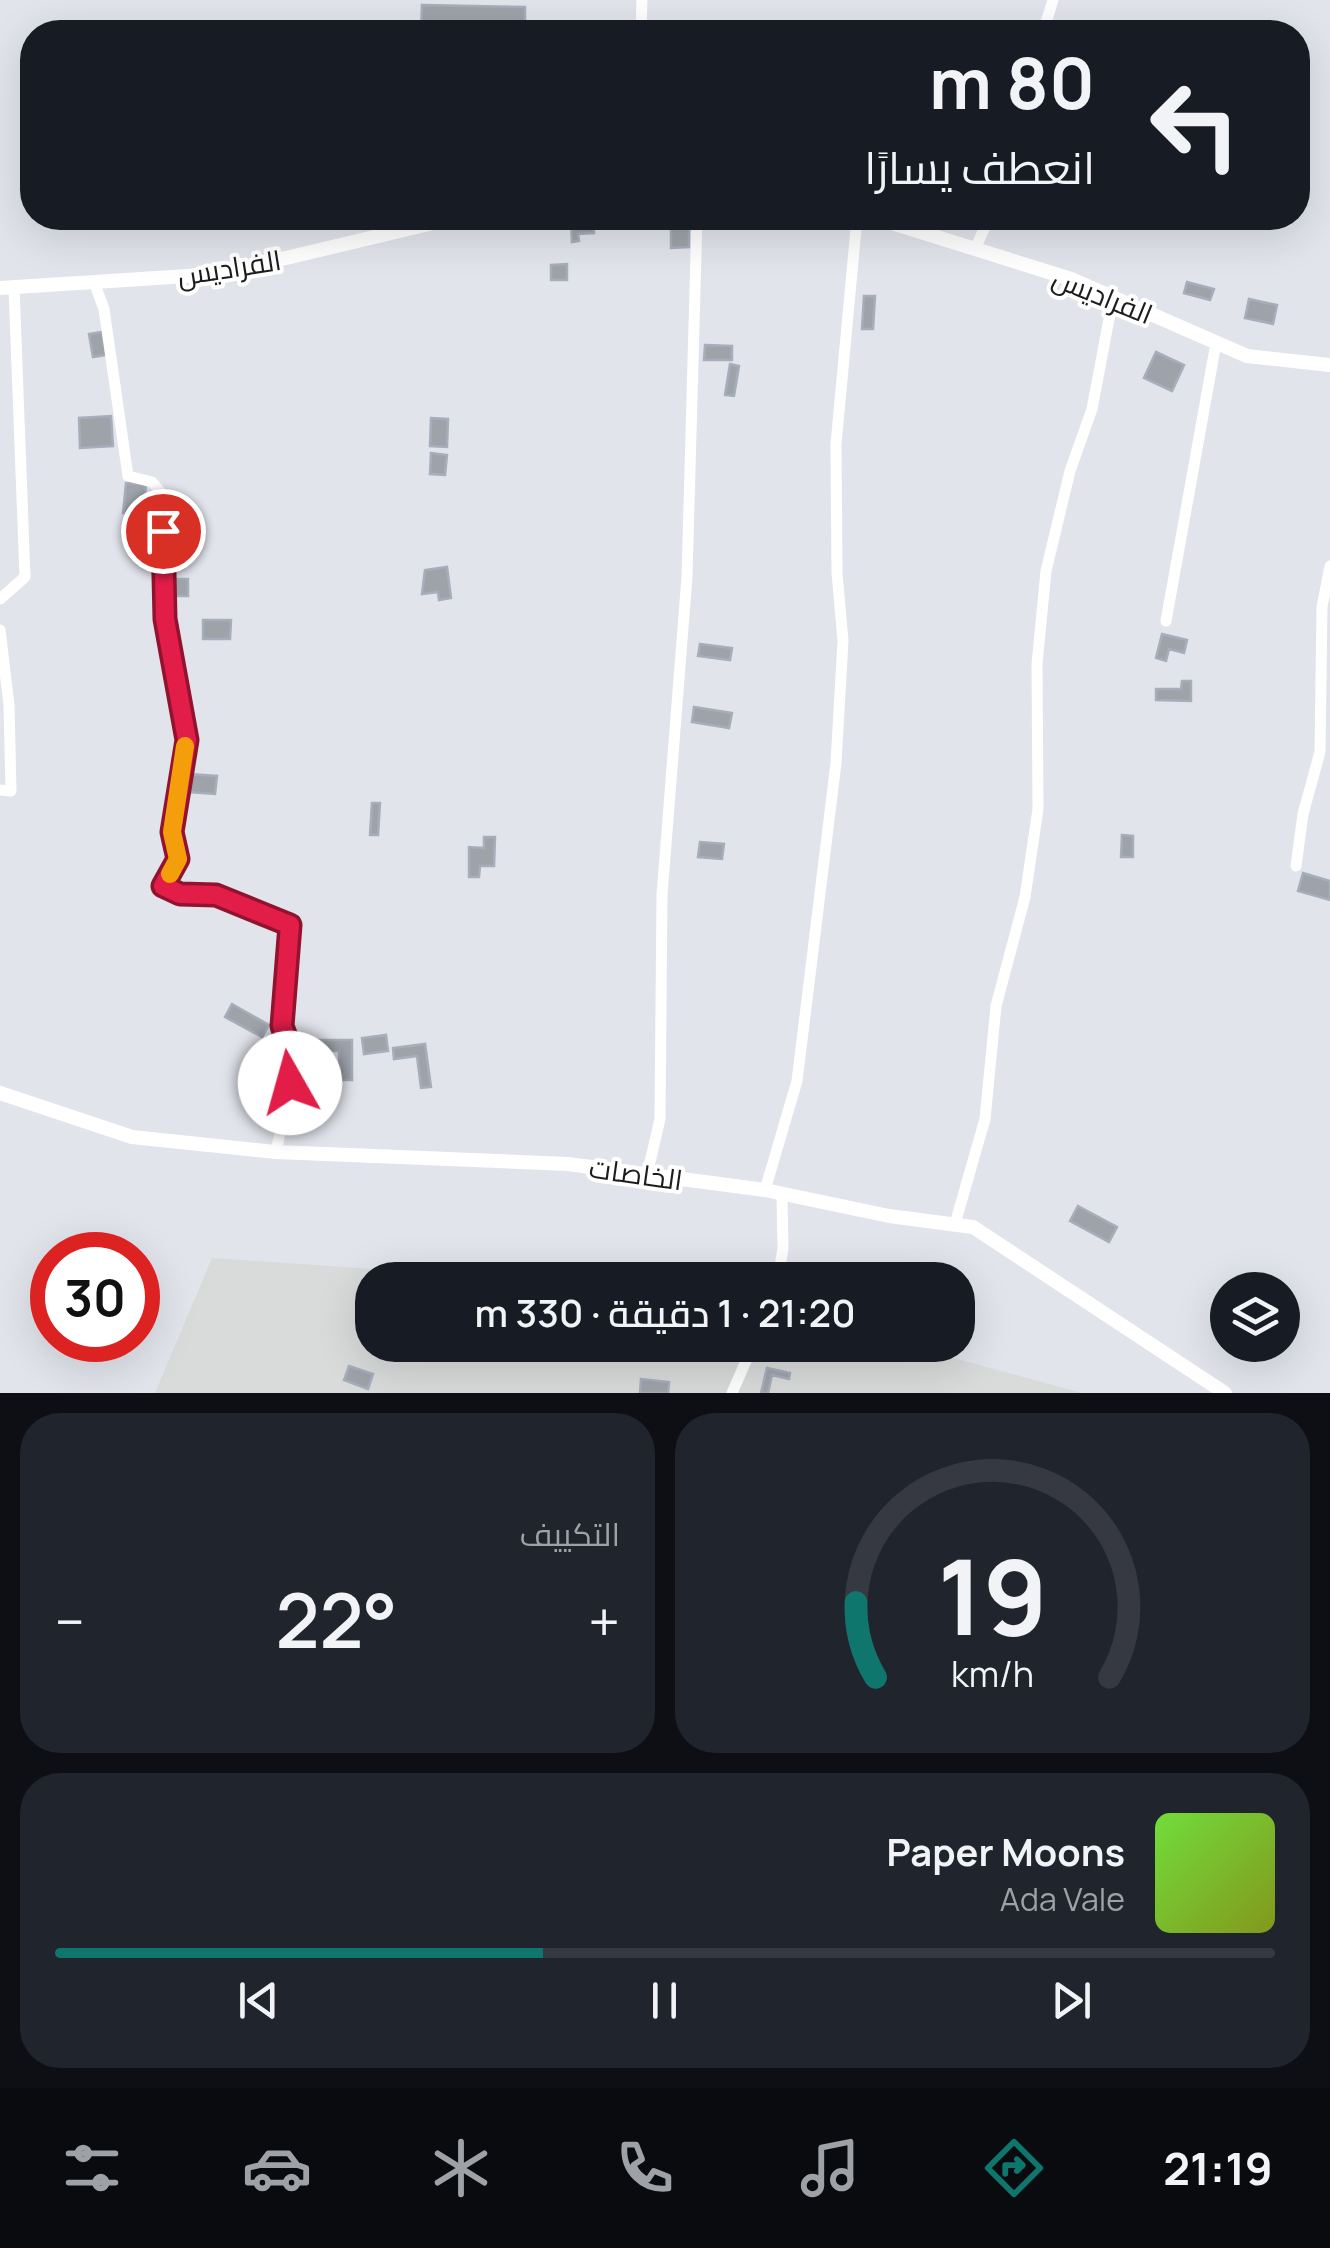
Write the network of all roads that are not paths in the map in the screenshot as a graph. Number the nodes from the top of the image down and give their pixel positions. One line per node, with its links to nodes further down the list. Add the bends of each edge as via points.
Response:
1 (404, 230): 7 (street, الفراديس, via 219,274)
2 (697, 230): 20 (street, via 688,540 662,894 660,1119)
3 (855, 230): 21 (street, via 836,444 843,641 836,763 798,1081)
4 (914, 230): 6 (street, الفراديس)
5 (984, 230): 6 (street)
6 (975, 249): 9 (street, الفراديس)
7 (94, 282): 8 (street, الفراديس); 19 (street, via 104,308 128,476 152,482 162,494 165,619 187,740 172,832 178,859 163,886 180,894 216,895 290,925 282,1026 290,1083)
8 (7, 287): 13 (street, via 24,577)
9 (1113, 298): 10 (street, الفراديس); 23 (street, via 1092,408 1046,571 1037,664 1038,809 1025,897 996,1006 985,1119)
10 (1216, 343): 11 (street, الفراديس, via 1247,356); 14 (street)
11 (1330, 365)
12 (1330, 566): 17 (street, via 1322,607 1320,752)
13 (0, 600)
14 (1166, 622)
15 (0, 630): 16 (street, via 11,791)
16 (0, 790)
17 (1296, 866)
18 (0, 1092): 19 (street, الخاصات, via 132,1138)
19 (276, 1152): 20 (street, الخاصات, via 568,1164)
20 (647, 1174): 21 (street, الخاصات)
21 (765, 1190): 22 (street, الخاصات)
22 (782, 1197): 23 (street, الخاصات); 24 (street)
23 (954, 1224): 27 (street, الخاصات, via 973,1226)
24 (781, 1262)
25 (746, 1362): 26 (street)
26 (732, 1393)
27 (1225, 1393)

